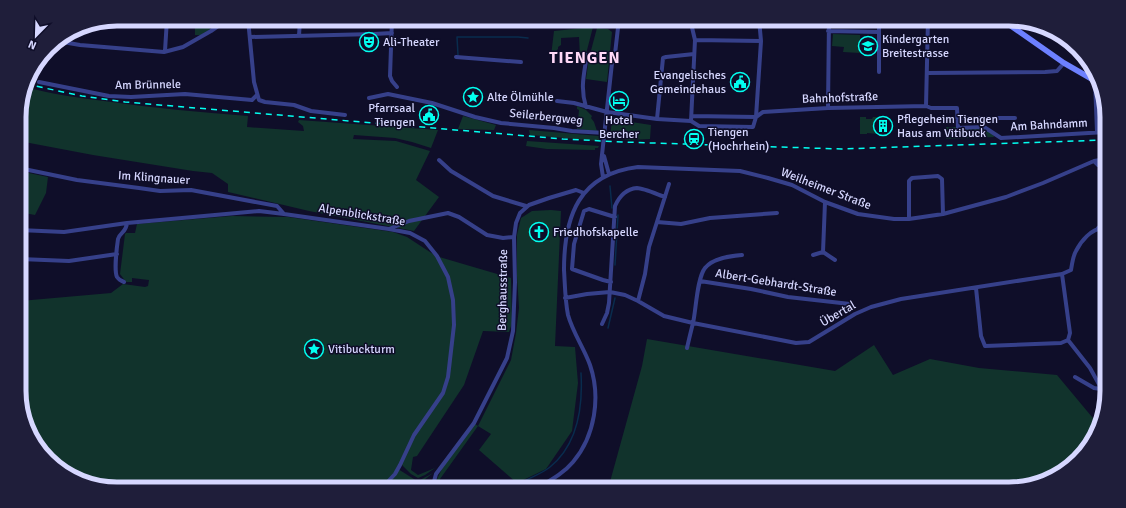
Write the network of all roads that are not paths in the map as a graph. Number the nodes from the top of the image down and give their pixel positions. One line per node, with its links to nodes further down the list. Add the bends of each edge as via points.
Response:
1 (167, 26): 21 (street)
2 (218, 26): 21 (street, via 183,47)
3 (249, 26): 17 (street)
4 (300, 26): 16 (street)
5 (392, 26): 15 (street)
6 (618, 26): 39 (street)
7 (692, 26): 18 (street)
8 (760, 26): 19 (street)
9 (828, 26): 13 (street)
10 (879, 26): 14 (street)
11 (928, 26): 28 (street)
12 (1011, 26): 26 (main road)
13 (828, 31): 14 (street); 38 (street)
14 (879, 32): 27 (street)
15 (392, 33): 16 (street); 31 (street, via 390,76)
16 (299, 36): 17 (street)
17 (250, 37): 33 (street)
18 (695, 40): 19 (street); 22 (street)
19 (761, 41): 41 (street)
20 (65, 42): 21 (street)
21 (165, 52)
22 (694, 54): 44 (street, via 663,58); 45 (street)
23 (587, 55): 37 (street, via 583,77)
24 (456, 57): 25 (street)
25 (521, 62)
26 (1064, 63): 28 (street, via 1057,71 1045,72); 29 (main road)
27 (879, 72)
28 (927, 73): 36 (street)
29 (1091, 78)
30 (39, 82): 33 (street, Am Brünnele, via 109,96 185,94 252,100)
31 (397, 87)
32 (1096, 92): 46 (street, Am Bahndamm)
33 (257, 95): 40 (street, via 259,100 265,102)
34 (369, 98): 47 (street, Seilerbergweg, via 388,94 432,103 501,123)
35 (557, 102): 37 (street, Bahnhofstraße)
36 (926, 106): 38 (street, Bahnhofstraße); 42 (street, Bahnhofstraße, via 957,108)
37 (586, 107): 39 (street, Bahnhofstraße)
38 (828, 108): 41 (street, Bahnhofstraße, via 763,112)
39 (607, 112): 44 (street, Bahnhofstraße); 47 (street)
40 (345, 115)
41 (756, 117): 45 (street, Bahnhofstraße); 45 (street, Bahnhofstraße, via 753,127 699,126)
42 (957, 118): 43 (street); 46 (street, Am Bahndamm, via 958,128 984,127 1001,138)
43 (1015, 118)
44 (657, 119): 45 (street, Bahnhofstraße)
45 (692, 119)
46 (1097, 132)
47 (605, 133): 48 (street)
48 (603, 154): 54 (street); 55 (street)
49 (439, 160): 60 (street, via 451,171 493,196)
50 (1094, 160): 51 (street, Weilheimer Straße); 52 (street); 63 (street, Weilheimer Straße, via 1043,184)
51 (1100, 160)
52 (1100, 164)
53 (26, 169): 62 (street, Im Klingnauer, via 77,180 160,191 191,190 276,206)
54 (609, 174): 55 (street, Weilheimer Straße); 59 (street, Weilheimer Straße, via 643,167 740,172 792,185)
55 (603, 177): 57 (street, Weilheimer Straße)
56 (669, 184): 58 (street)
57 (584, 193): 60 (street, via 571,191); 84 (street, via 572,215 567,235 564,253)
58 (665, 197): 64 (street, via 637,188 619,198 615,206); 66 (street)
59 (825, 202): 65 (street, Weilheimer Straße, via 858,214); 72 (street)
60 (526, 206): 71 (street, Berghausstraße, via 517,220)
61 (777, 213): 66 (street, via 710,218 681,224)
62 (284, 214): 67 (street, Alpenblickstraße, via 259,211); 69 (street, Alpenblickstraße)
63 (943, 214): 65 (street, Weilheimer Straße); 65 (street, via 942,179 938,176 912,178 909,181)
64 (615, 217): 81 (street); 81 (street, via 589,209 584,211 574,244 572,270)
65 (909, 219)
66 (657, 222): 85 (street)
67 (127, 223): 70 (street, Alpenblickstraße, via 64,232); 73 (street, via 118,237)
68 (1100, 228): 78 (street, via 1083,241 1075,252 1071,270)
69 (388, 229): 71 (street, via 409,221 448,213 487,235 503,238); 94 (street, Alpenblickstraße, via 410,233 425,241 436,256 448,277 453,300 454,325 448,377 443,393 414,435 398,470)
70 (26, 230)
71 (514, 236): 95 (street, Berghausstraße, via 514,331 508,358 474,423 436,474)
72 (823, 252): 75 (street); 77 (street)
73 (117, 254): 76 (street, via 69,260); 80 (street, via 116,274)
74 (742, 255): 79 (street, Albert-Gebhardt-Straße, via 727,256 712,262 705,268)
75 (812, 255)
76 (26, 258)
77 (834, 260)
78 (1062, 274): 82 (street, Übertal); 89 (street, via 1070,333)
79 (700, 281): 86 (street, Albert-Gebhardt-Straße, via 788,297); 87 (street, Albert-Gebhardt-Straße)
80 (124, 282)
81 (611, 282): 83 (street)
82 (976, 288): 87 (street, Übertal, via 901,299 871,307 808,342 796,343); 89 (street, via 981,336 985,346 1061,343)
83 (610, 292): 84 (street, Übertal); 85 (street, Übertal); 88 (street, via 607,313)
84 (565, 298): 96 (street, via 569,317 590,365 596,390 595,410 589,432 573,462)
85 (638, 301): 87 (street, Übertal, via 664,316)
86 (850, 304)
87 (693, 323): 90 (street, Albert-Gebhardt-Straße)
88 (602, 324)
89 (1068, 340): 92 (street, via 1090,368)
90 (687, 348)
91 (1075, 377): 93 (street)
92 (1100, 387)
93 (1100, 389)
94 (387, 482)
95 (434, 482)
96 (548, 482)

